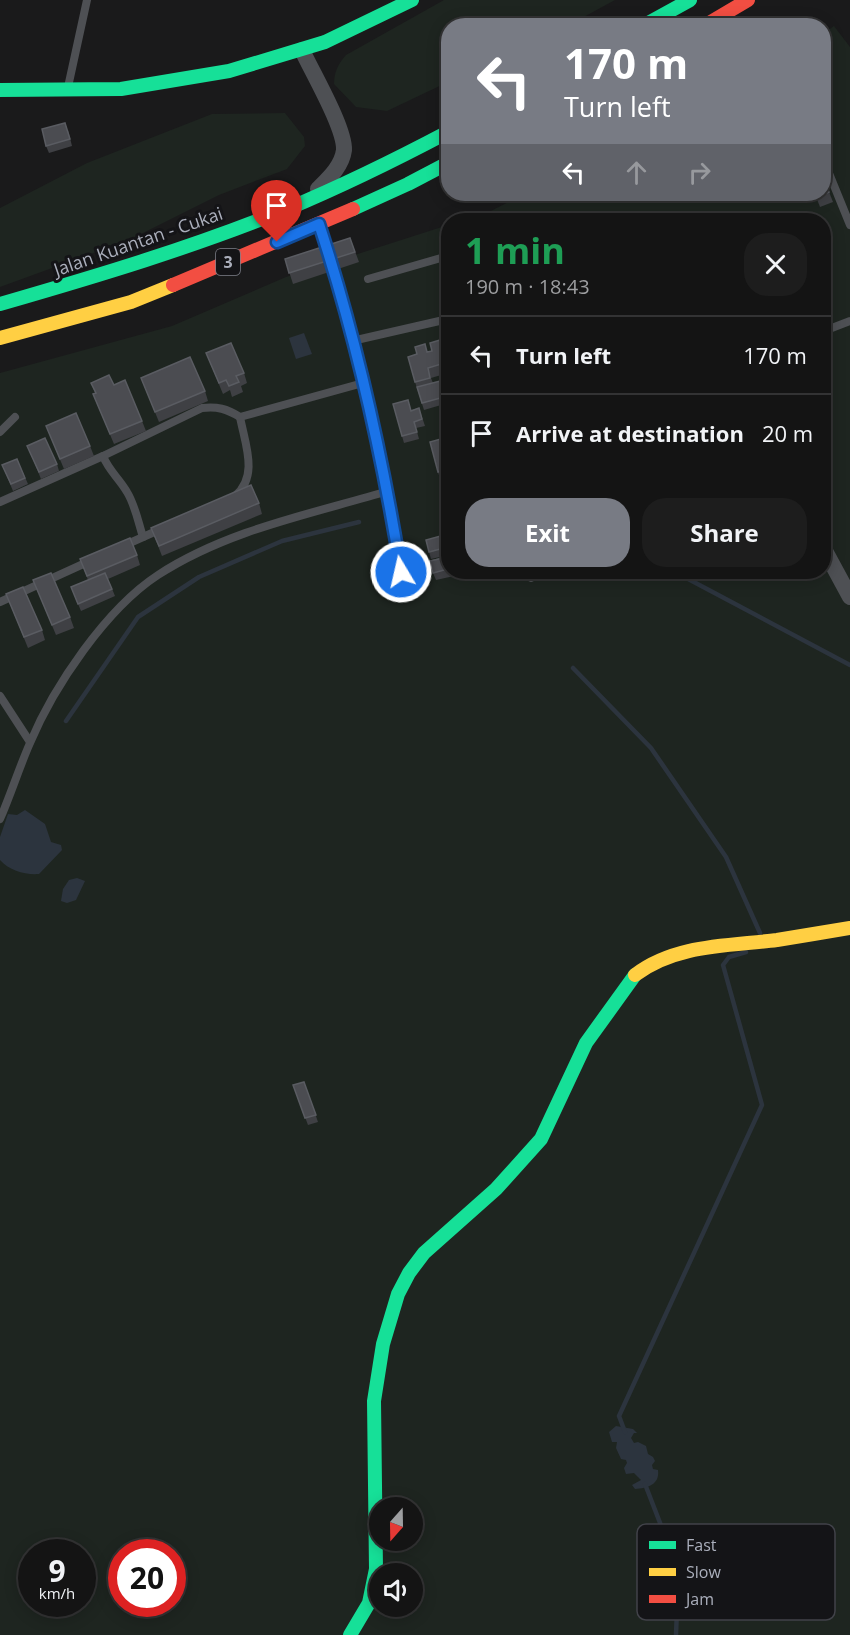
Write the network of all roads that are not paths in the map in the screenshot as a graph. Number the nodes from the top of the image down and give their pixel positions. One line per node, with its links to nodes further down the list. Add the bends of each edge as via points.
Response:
1 (87, 0): 9 (lane)
2 (412, 0): 7 (main road)
3 (690, 0): 5 (main road)
4 (748, 0): 6 (main road)
5 (657, 18)
6 (718, 18)
7 (302, 50): 9 (main road, via 230,71 121,89); 13 (street, via 341,131 344,150 333,173)
8 (0, 90): 9 (main road)
9 (67, 91)
10 (441, 136): 13 (main road, Jalan Kuantan - Cukai / 3)
11 (441, 167): 14 (main road, 3)
12 (831, 178): 15 (lane)
13 (305, 202): 18 (main road, Jalan Kuantan - Cukai / 3, via 112,272)
14 (319, 224): 22 (main road, 3, via 131,302); 23 (lane)
15 (850, 225)
16 (441, 258): 17 (lane)
17 (368, 279)
18 (0, 304)
19 (441, 321): 23 (lane)
20 (850, 321): 21 (lane)
21 (831, 328)
22 (0, 338)
23 (352, 341): 24 (lane)
24 (363, 383): 26 (lane); 29 (lane)
25 (15, 417): 27 (lane)
26 (240, 417): 28 (lane, via 215,406 202,408); 30 (lane, via 249,478 243,489)
27 (0, 432)
28 (103, 456): 31 (lane); 33 (lane, via 132,500)
29 (388, 491): 38 (lane); 43 (lane, via 247,533 206,549 158,575 122,605 91,641)
30 (225, 500)
31 (0, 502)
32 (174, 523): 33 (lane)
33 (143, 537): 34 (lane)
34 (112, 551)
35 (102, 555): 41 (lane)
36 (441, 562): 38 (lane)
37 (831, 562): 40 (street)
38 (401, 572): 39 (lane)
39 (404, 587)
40 (850, 597)
41 (0, 602)
42 (0, 696): 43 (lane)
43 (30, 742): 44 (lane)
44 (0, 819)
45 (850, 928): 46 (main road, via 678,954 636,974 586,1043 541,1139 496,1189 424,1253 398,1294 383,1344 374,1401 376,1569 369,1603)
46 (350, 1635)

